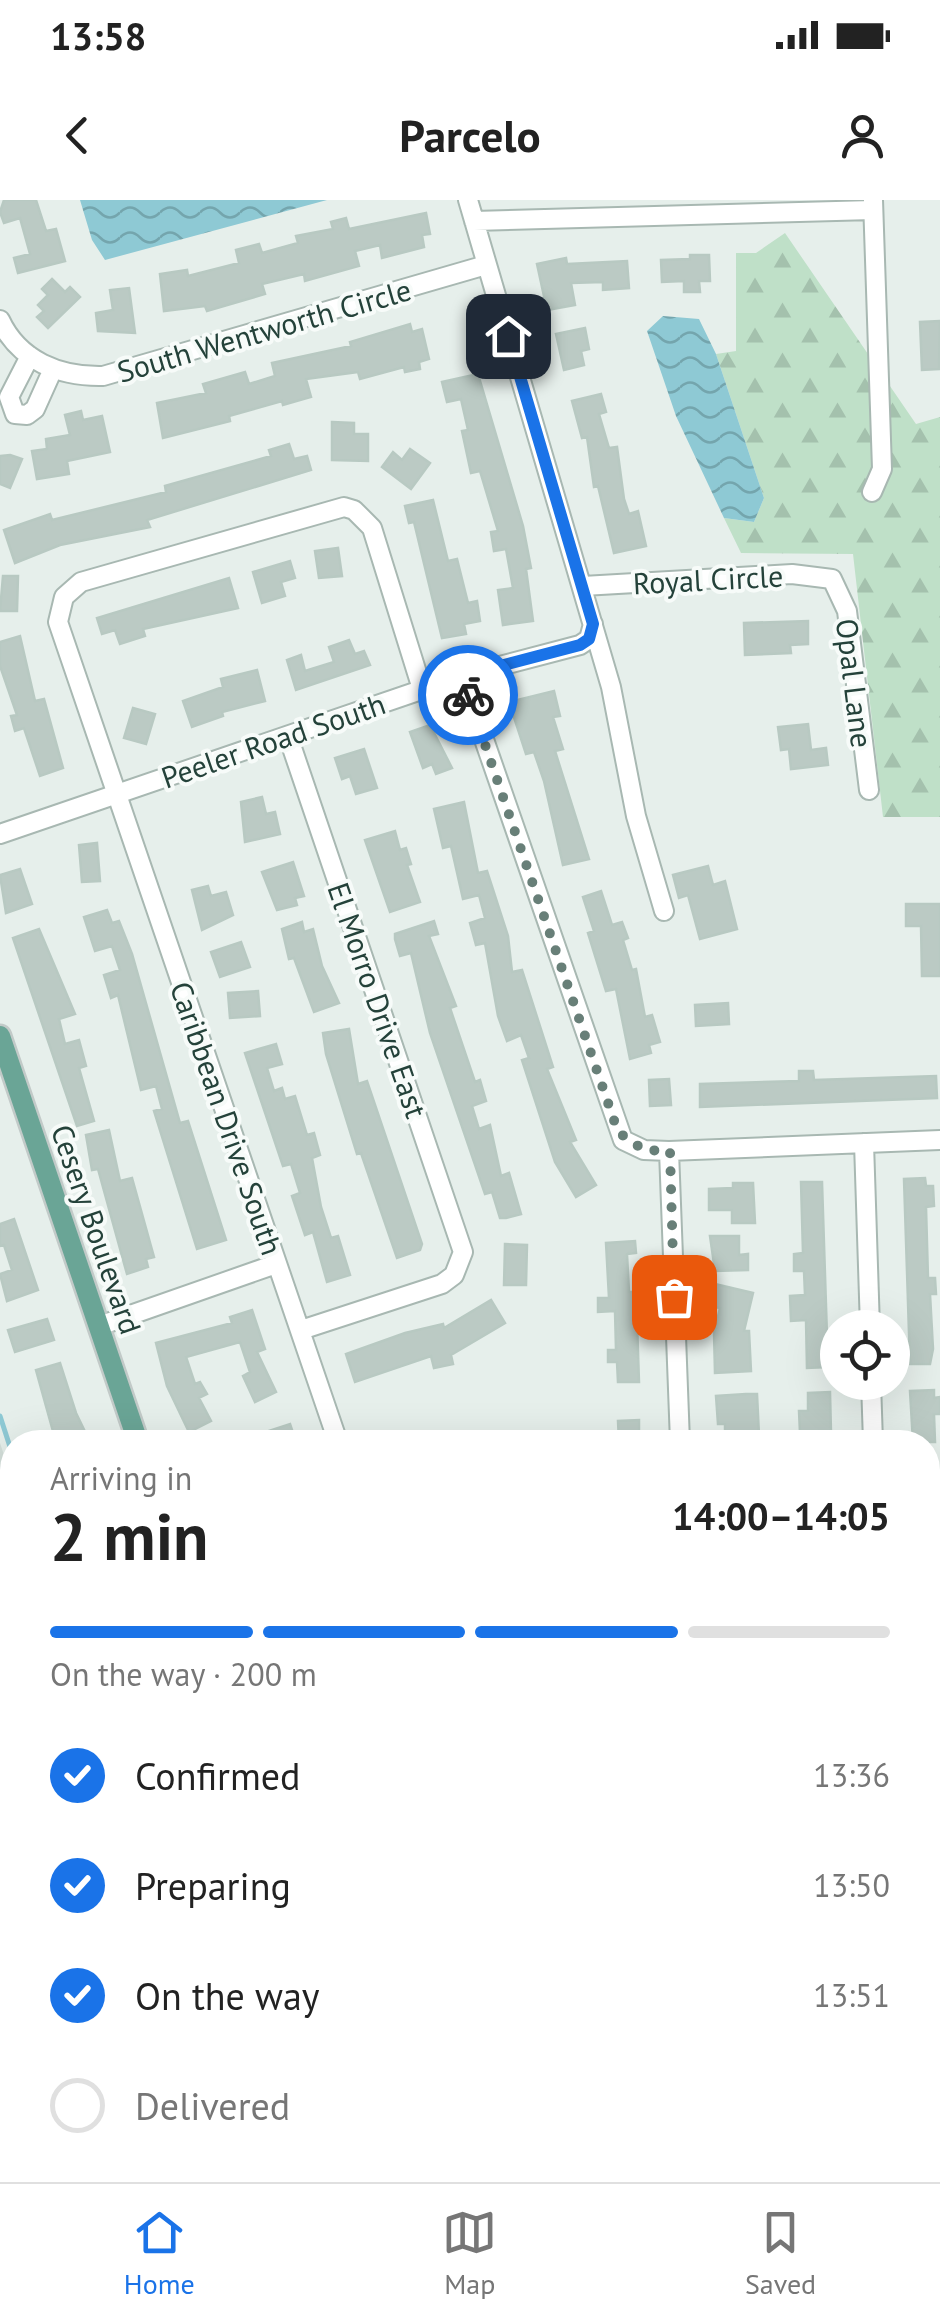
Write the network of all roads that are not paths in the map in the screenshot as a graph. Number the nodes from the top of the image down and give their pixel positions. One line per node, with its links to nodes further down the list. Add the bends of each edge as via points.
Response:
1 (468, 200): 3 (street)
2 (873, 205): 3 (street); 6 (street, via 882,469)
3 (474, 221): 4 (street)
4 (486, 265): 5 (street, South Wentworth Circle, via 122,372 76,376 42,363); 8 (street)
5 (0, 320)
6 (872, 492)
7 (832, 579): 8 (street, Royal Circle, via 792,574); 13 (street, Opal Lane, via 847,611)
8 (583, 586): 9 (street)
9 (593, 624): 10 (street, Peeler Road South, via 580,645); 16 (street)
10 (462, 676): 11 (street, Peeler Road South); 20 (street, via 618,1132 644,1150)
11 (422, 689): 12 (street, Peeler Road South); 14 (street, Caribbean Drive South, via 372,528 354,510 333,508 81,582 64,597 58,622)
12 (288, 736): 14 (street, Peeler Road South); 24 (street, El Morro Drive East, via 460,1238 461,1264 442,1284)
13 (868, 790)
14 (116, 794): 15 (street, Peeler Road South); 21 (street, Caribbean Drive South)
15 (0, 834)
16 (664, 911)
17 (0, 1036): 23 (main road, Cesery Boulevard)
18 (940, 1140): 19 (street)
19 (864, 1143): 20 (street); 22 (street)
20 (670, 1151): 28 (street)
21 (276, 1264): 23 (street); 24 (street, Caribbean Drive South)
22 (869, 1310)
23 (98, 1326): 26 (main road, Cesery Boulevard)
24 (301, 1330): 27 (street, Caribbean Drive South)
25 (872, 1400): 29 (street)
26 (134, 1430)
27 (334, 1430)
28 (680, 1430)
29 (873, 1430)

